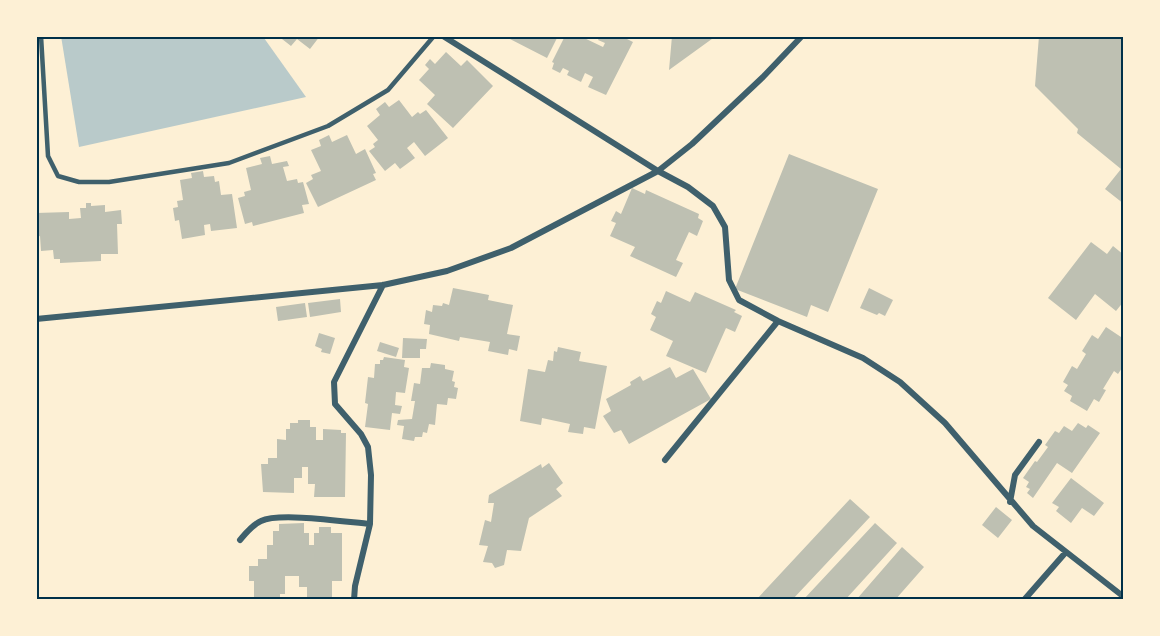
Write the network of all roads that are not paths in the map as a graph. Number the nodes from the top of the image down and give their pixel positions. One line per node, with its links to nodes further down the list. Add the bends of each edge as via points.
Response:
1 (41, 36): 2 (lane, via 48,156 58,176 79,182 109,182 229,163 328,126 388,90)
2 (434, 36)
3 (442, 36): 5 (street)
4 (802, 36): 5 (street, via 692,144)
5 (658, 171): 6 (street, via 511,248 447,271); 8 (street, via 713,206 725,227 729,280 739,300)
6 (382, 285): 7 (street); 12 (street, via 334,382 335,404 368,447)
7 (36, 319)
8 (778, 321): 10 (street); 11 (street, via 863,358 900,382 945,423)
9 (1040, 442): 11 (street, via 1015,475)
10 (665, 460)
11 (1010, 502): 14 (street)
12 (370, 524): 13 (street, via 296,517 263,520); 16 (street)
13 (240, 540)
14 (1066, 552): 15 (street); 17 (street)
15 (1124, 597)
16 (354, 600)
17 (1024, 600)

